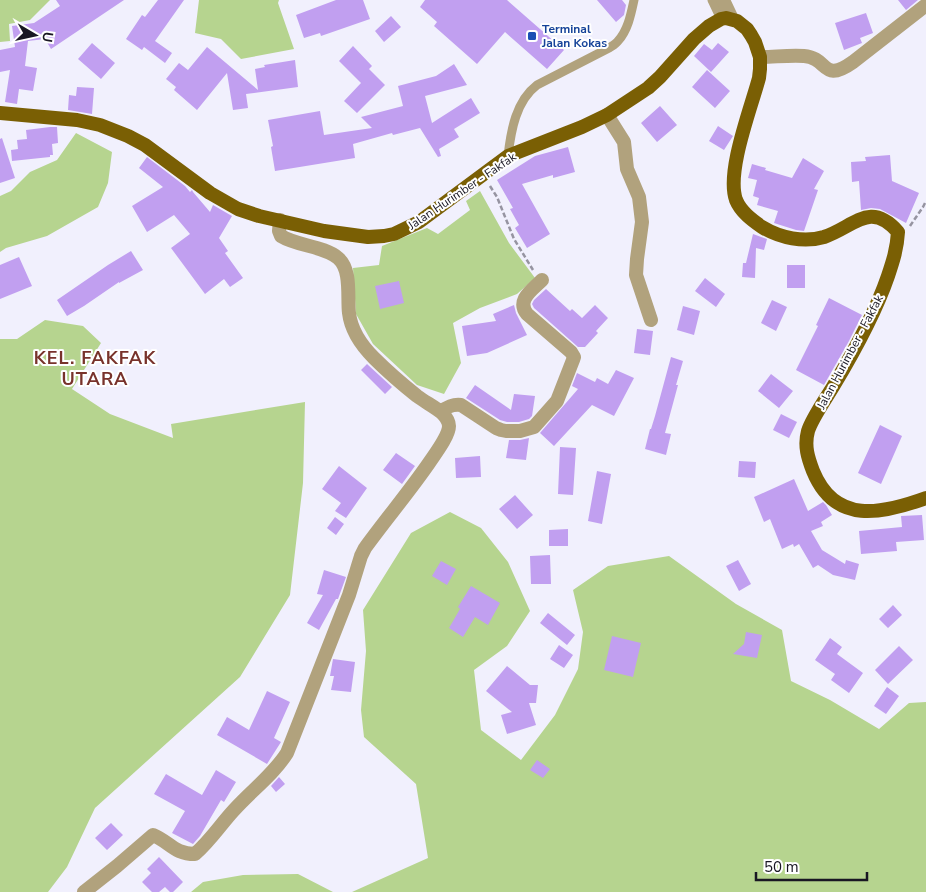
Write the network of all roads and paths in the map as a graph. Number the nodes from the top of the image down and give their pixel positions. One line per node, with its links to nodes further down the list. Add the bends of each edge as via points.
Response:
1 (634, 0): 9 (lane, via 626,28 618,41 537,85 524,98 516,114)
2 (712, 0): 5 (lane)
3 (723, 0): 5 (street)
4 (926, 5): 6 (street, via 841,70 828,70 818,61 804,56)
5 (726, 19): 6 (main road, via 740,23 751,34); 8 (main road, Jalan Hurimber - Fakfak, via 709,26 648,88)
6 (760, 57): 13 (main road, via 759,78 735,166 734,192 740,207 751,220 776,234 803,240 823,237 869,217 884,219)
7 (0, 113): 12 (main road, Jalan Hurimber - Fakfak, via 100,125 145,146 238,209)
8 (607, 115): 9 (main road, Jalan Hurimber - Fakfak); 15 (street, via 624,142 628,172 639,197 642,222 636,275)
9 (508, 156): 10 (main road, Jalan Hurimber - Fakfak)
10 (483, 174): 12 (main road, Jalan Hurimber - Fakfak, via 419,222 394,234 368,237); 14 (path, via 497,197 514,239)
11 (926, 200): 13 (path, via 912,225)
12 (280, 220): 16 (street, via 281,236 327,252 339,260 347,280 349,314 363,345 400,383)
13 (898, 232): 17 (main road, Jalan Hurimber - Fakfak, via 896,252 883,290 839,378 811,424 806,447 823,490 847,508 880,511)
14 (542, 280): 16 (street, via 524,299 523,308 574,357 554,406 534,428 520,431 496,428 460,404)
15 (651, 320)
16 (441, 412): 18 (street, via 448,422 448,430 440,447 361,556 346,603 281,763 195,854 177,851 153,835)
17 (926, 498)
18 (84, 892)

